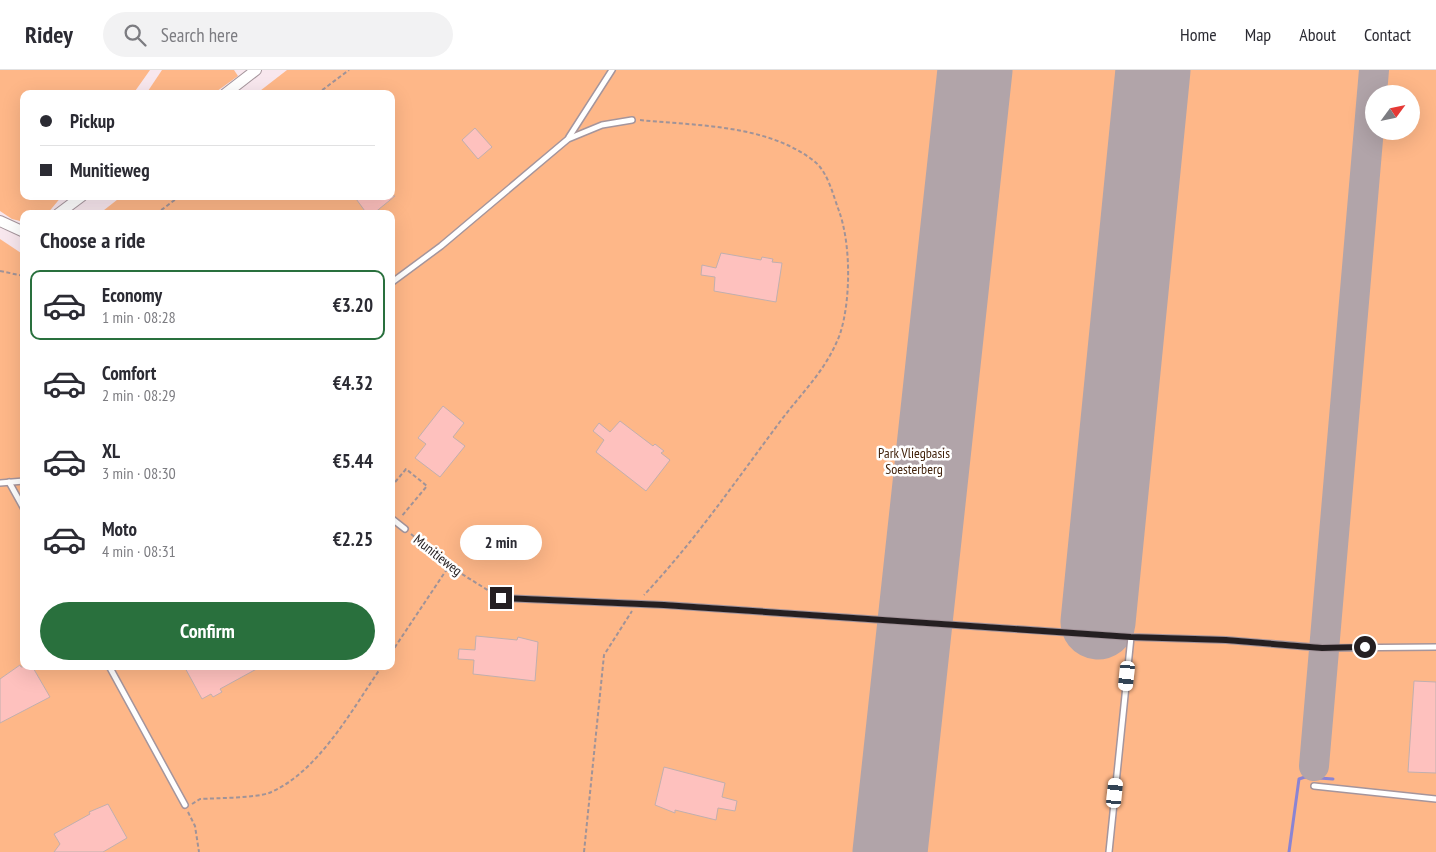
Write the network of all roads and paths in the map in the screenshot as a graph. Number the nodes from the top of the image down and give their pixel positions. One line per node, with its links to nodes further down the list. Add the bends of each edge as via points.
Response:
1 (256, 70): 4 (street)
2 (349, 70): 5 (path)
3 (612, 70): 7 (lane)
4 (229, 90)
5 (322, 90)
6 (632, 120): 7 (lane, via 602,125); 26 (path, via 741,130 787,146 815,162 830,184 843,223 848,289 840,332 826,366 786,414 680,557)
7 (568, 139): 16 (lane, via 441,246)
8 (77, 200): 10 (street)
9 (175, 200): 11 (path)
10 (63, 210)
11 (161, 210)
12 (0, 221): 13 (street)
13 (20, 230)
14 (0, 271): 15 (path)
15 (20, 275)
16 (395, 280)
17 (20, 481): 18 (lane)
18 (9, 482): 20 (lane); 21 (lane)
19 (395, 482): 22 (path, via 406,469 428,486)
20 (0, 483)
21 (20, 502)
22 (397, 522): 23 (lane, Munitieweg)
23 (405, 529): 24 (path, Munitieweg)
24 (449, 566): 25 (path, Munitieweg); 28 (path)
25 (501, 598): 26 (lane)
26 (636, 604): 27 (lane); 36 (path, via 604,656)
27 (1131, 637): 29 (lane, via 1322,648); 37 (lane)
28 (395, 647)
29 (1436, 647)
30 (111, 670): 34 (lane)
31 (379, 670): 35 (path, via 320,754 290,781 267,794 200,799 186,807 195,826)
32 (1314, 786): 33 (lane)
33 (1436, 799)
34 (185, 805)
35 (199, 852)
36 (584, 852)
37 (1109, 852)

